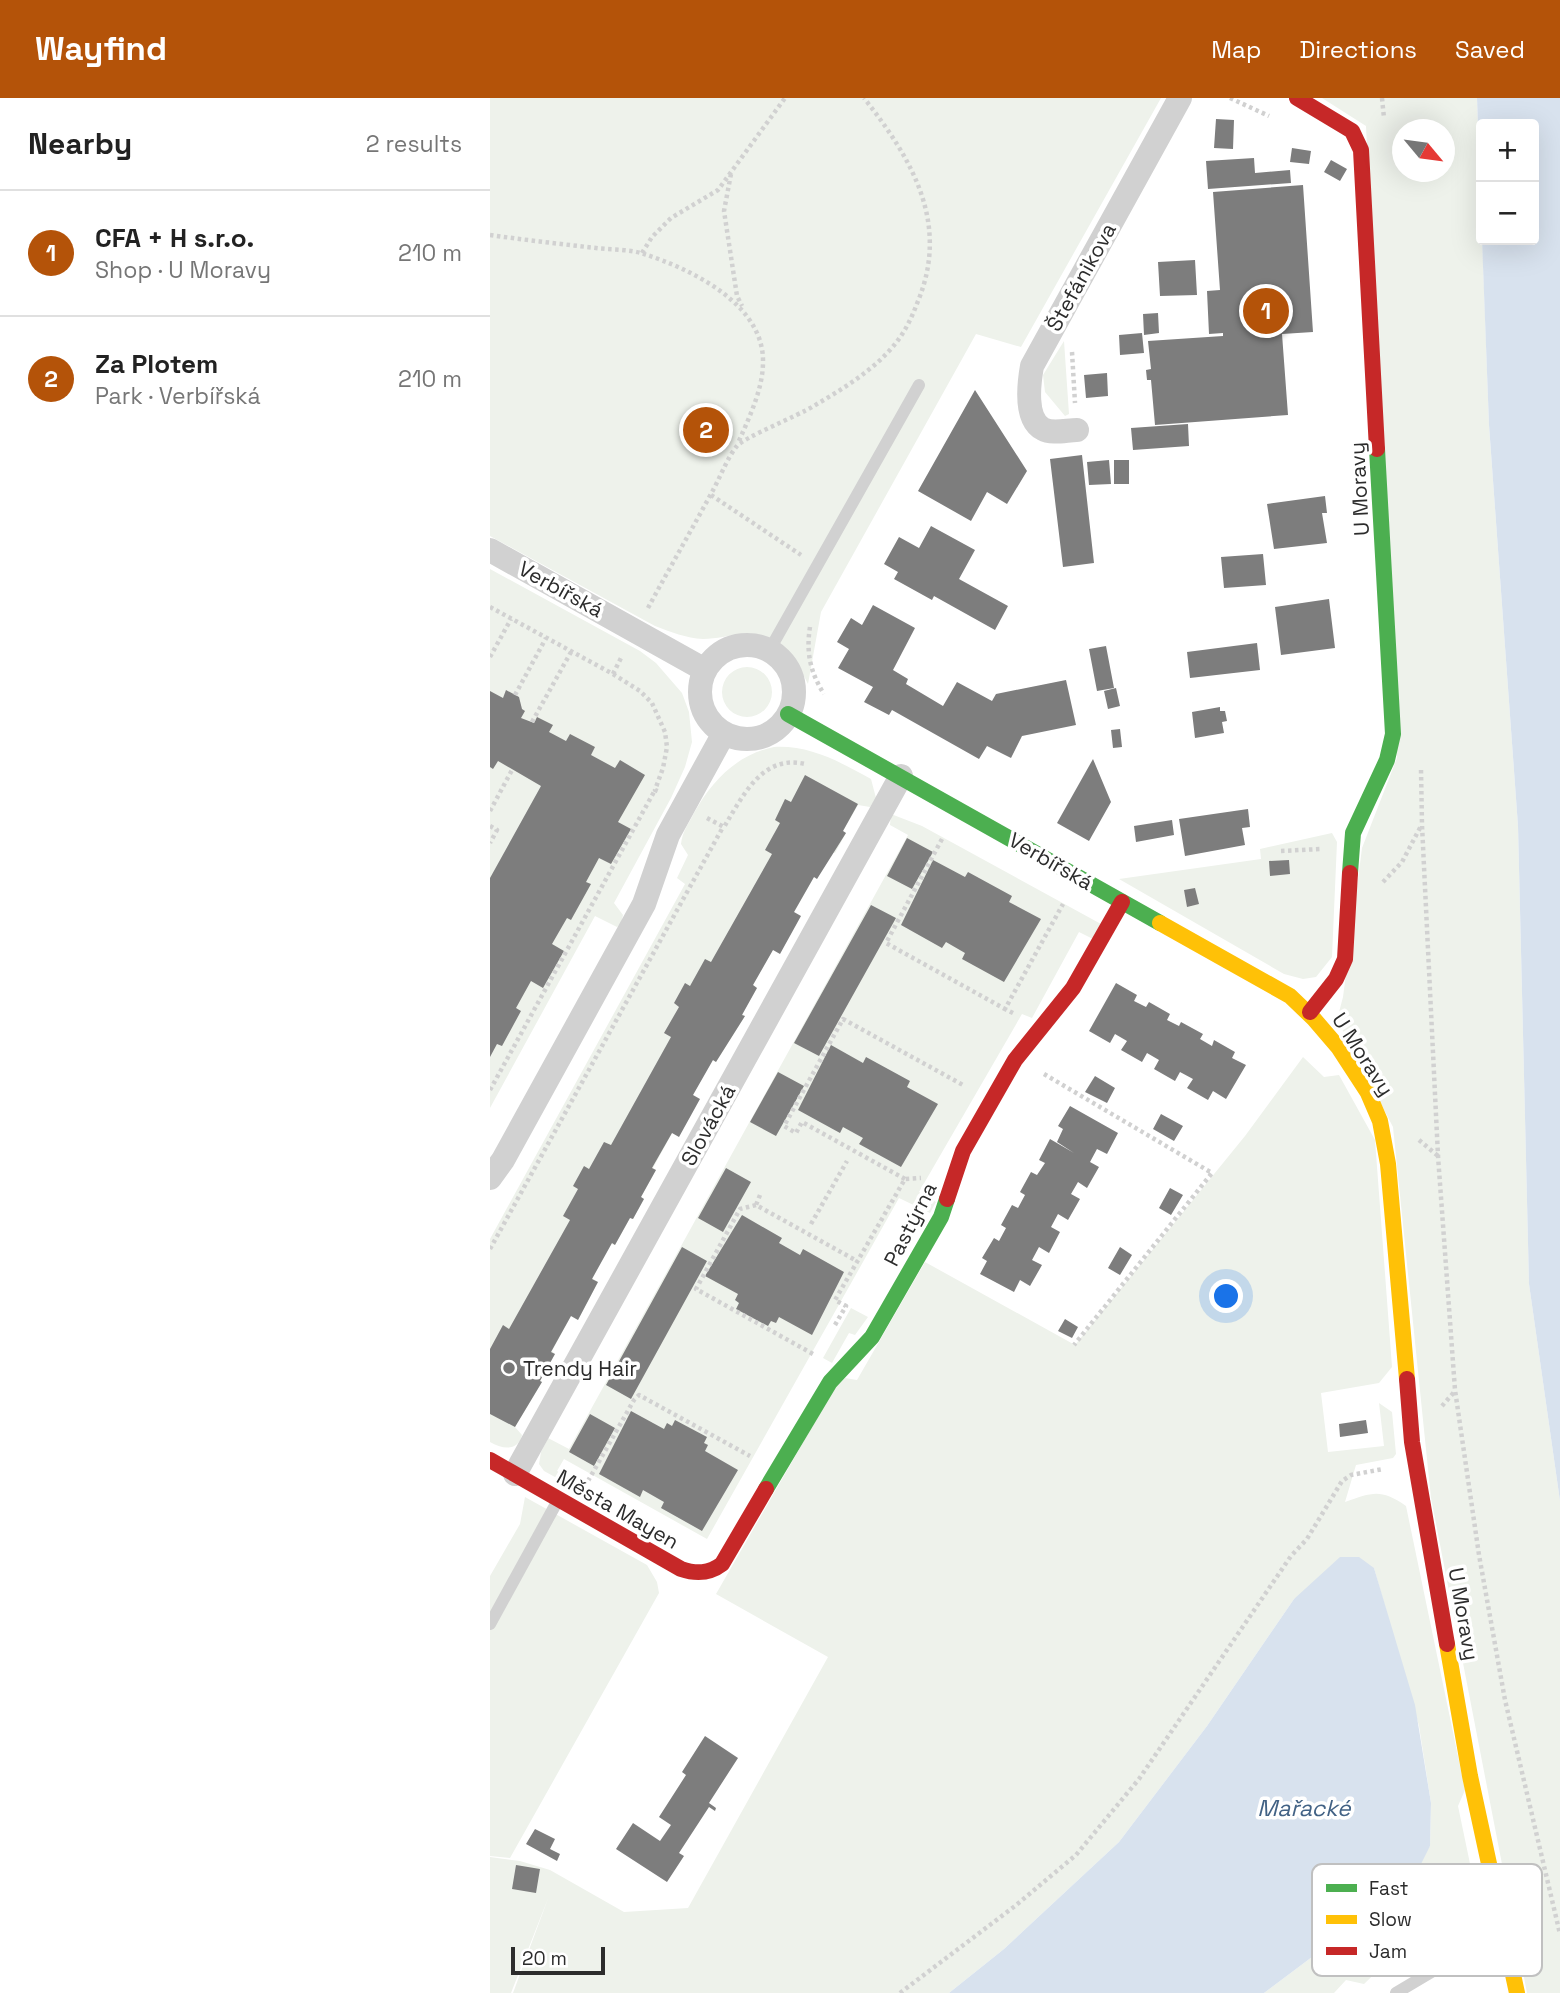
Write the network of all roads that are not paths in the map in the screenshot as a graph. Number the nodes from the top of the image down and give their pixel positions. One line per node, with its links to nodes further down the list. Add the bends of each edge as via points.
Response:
1 (1180, 98): 4 (street, Štefánikova, via 1032,366 1031,410 1037,424 1047,431)
2 (1297, 98): 12 (street, U Moravy, via 1348,127 1361,150 1393,734 1390,756 1353,833 1345,959)
3 (919, 385): 6 (lane)
4 (1077, 430)
5 (490, 550): 7 (street, Verbířská)
6 (769, 651): 7 (street, via 751,645 733,647); 8 (street, via 783,662 792,678)
7 (705, 670): 9 (street, via 700,687 702,706 710,722)
8 (788, 714): 9 (street, via 774,730 755,739); 10 (street, Verbířská)
9 (724, 733): 13 (street, via 668,835 644,904)
10 (901, 776): 11 (street, Verbířská); 15 (street, Slovácká)
11 (1122, 902): 12 (street, Verbířská, via 1290,996); 17 (street, Pastýrna, via 1073,988 1018,1055 963,1151 942,1217 872,1337 830,1382)
12 (1310, 1013): 19 (street, U Moravy, via 1364,1087 1383,1135 1412,1442)
13 (490, 1178)
14 (490, 1460): 15 (street, Města Mayen)
15 (515, 1474): 16 (street, Města Mayen)
16 (559, 1498): 17 (street, Města Mayen, via 691,1573 710,1571); 18 (lane)
17 (726, 1560)
18 (490, 1624)
19 (1488, 1864)
20 (1425, 1976): 21 (lane)
21 (1396, 1993)

